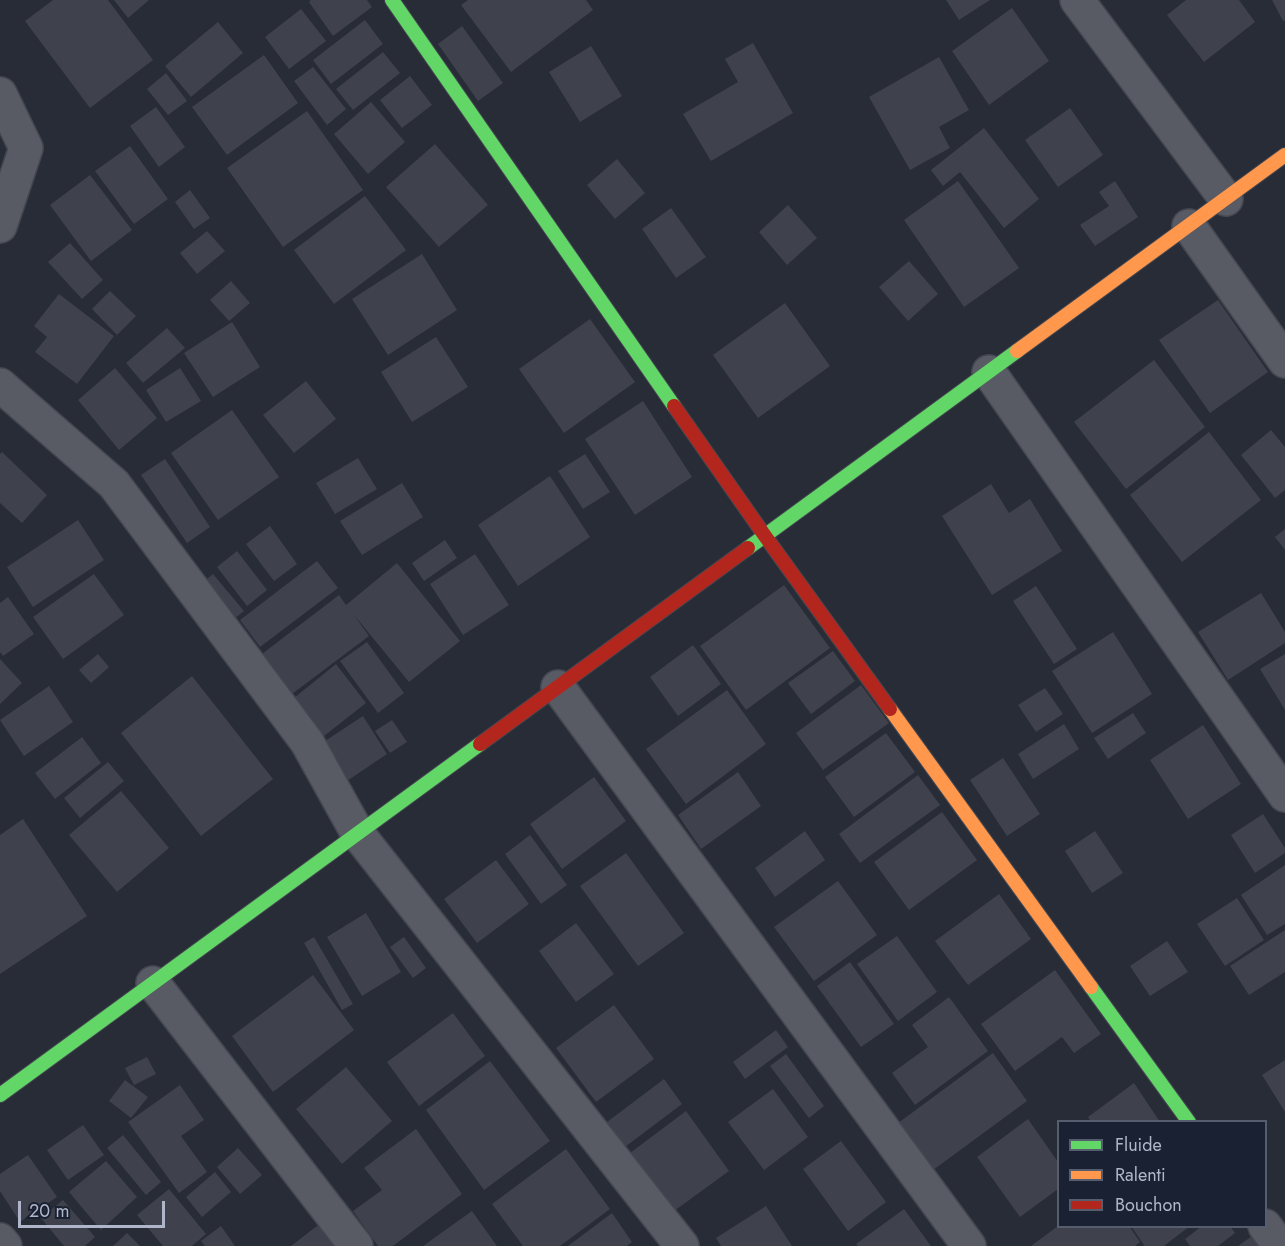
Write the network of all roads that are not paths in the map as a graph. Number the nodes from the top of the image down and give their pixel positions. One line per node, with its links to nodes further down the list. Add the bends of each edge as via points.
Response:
1 (392, 0): 11 (main road)
2 (1077, 0): 5 (street)
3 (0, 94): 6 (street, via 26,148)
4 (1285, 155): 5 (main road)
5 (1226, 199): 7 (main road)
6 (0, 226)
7 (1189, 226): 8 (street); 9 (main road)
8 (1285, 361)
9 (990, 372): 11 (main road); 13 (street)
10 (0, 385): 14 (street, via 114,483 307,742)
11 (765, 536): 12 (main road); 17 (main road)
12 (558, 687): 14 (main road); 23 (street)
13 (1285, 795)
14 (357, 834): 15 (main road); 22 (street)
15 (153, 983): 16 (main road); 21 (street)
16 (0, 1095)
17 (1188, 1120)
18 (1267, 1228): 24 (street)
19 (0, 1240): 20 (street)
20 (4, 1246)
21 (356, 1246)
22 (682, 1246)
23 (969, 1246)
24 (1280, 1246)

